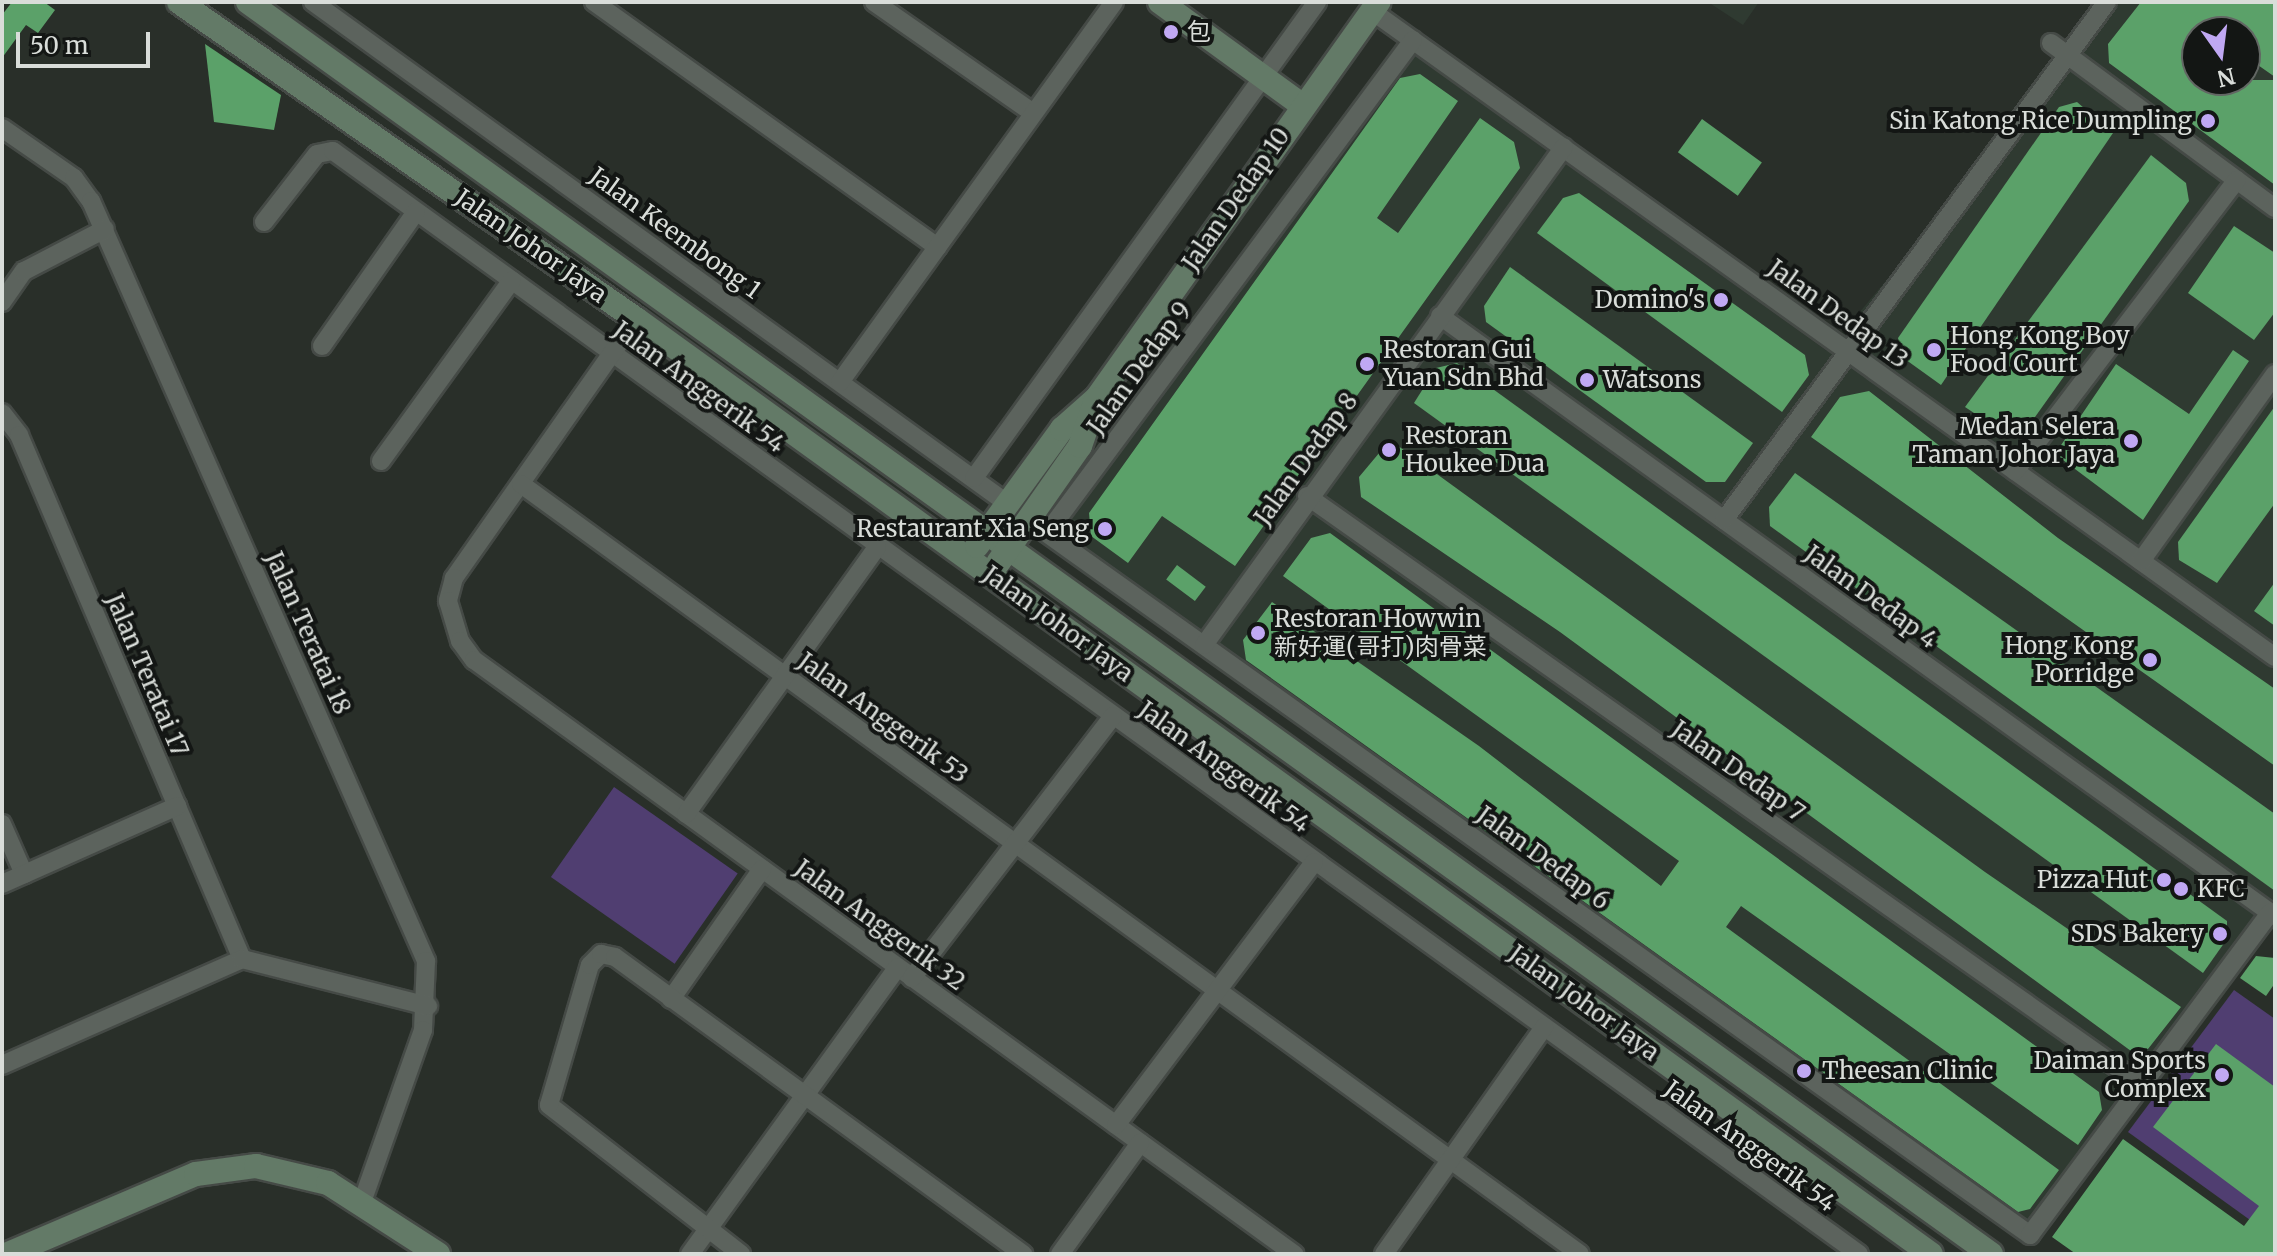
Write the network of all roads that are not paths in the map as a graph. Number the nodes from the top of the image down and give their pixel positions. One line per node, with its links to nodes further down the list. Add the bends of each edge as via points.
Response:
1 (179, 2): 28 (main road, Jalan Johor Jaya)
2 (248, 2): 44 (main road, Jalan Johor Jaya)
3 (313, 2): 33 (street, Jalan Keembong 1)
4 (594, 2): 24 (street)
5 (874, 2): 16 (street)
6 (1114, 2): 16 (street)
7 (1160, 2): 14 (main road)
8 (1317, 2): 14 (street)
9 (2107, 2): 13 (street)
10 (1375, 6): 11 (street, Jalan Dedap 13); 15 (main road, Jalan Dedap 10)
11 (1413, 40): 18 (street, Jalan Dedap 13); 43 (street, Jalan Dedap 9)
12 (2051, 43): 13 (street)
13 (2067, 56): 19 (street); 31 (street)
14 (1263, 77): 15 (main road); 38 (street)
15 (1302, 105): 34 (main road, Jalan Dedap 10)
16 (1033, 113): 24 (street)
17 (2, 128): 23 (street, Jalan Teratai 18, via 74,178)
18 (1564, 147): 27 (street, Jalan Dedap 8); 31 (street, Jalan Dedap 13)
19 (2237, 180): 20 (street); 37 (street)
20 (2275, 208)
21 (416, 212): 22 (street, Jalan Anggerik 54, via 329,150 317,154); 25 (street, Jalan Anggerik 54); 29 (street)
22 (264, 222)
23 (105, 229): 26 (street, via 24,271); 67 (street, Jalan Teratai 18, via 426,961)
24 (937, 247): 33 (street)
25 (512, 280): 30 (street, Jalan Anggerik 54); 36 (street)
26 (2, 302)
27 (1440, 316): 40 (street, Jalan Dedap 8); 42 (street, Jalan Dedap 4)
28 (636, 319): 30 (street); 47 (main road, Jalan Johor Jaya)
29 (322, 346)
30 (612, 353): 39 (street); 45 (street, Jalan Anggerik 54)
31 (1852, 354): 37 (street, Jalan Dedap 13); 42 (street)
32 (2275, 374): 48 (street)
33 (840, 382): 38 (street, Jalan Keembong 1)
34 (1097, 398): 41 (main road, Jalan Dedap 10, via 1062,429); 43 (main road, Jalan Dedap 10, via 1080,446)
35 (2, 413): 54 (street, Jalan Teratai 17, via 19,435)
36 (381, 461)
37 (2015, 471): 48 (street, Jalan Dedap 13)
38 (974, 478): 41 (street, Jalan Keembong 1)
39 (521, 484): 52 (street, Jalan Anggerik 53); 55 (street, Jalan Anggerik 32, via 454,578 450,623 474,660)
40 (1307, 496): 50 (street, Jalan Dedap 8); 70 (street, Jalan Dedap 7)
41 (1008, 504): 44 (main road, Jalan Dedap 10)
42 (1724, 520): 62 (street, Jalan Dedap 4)
43 (1038, 526): 46 (main road, Jalan Dedap 10); 50 (street, Jalan Dedap 6)
44 (985, 535): 46 (main road, Jalan Johor Jaya); 47 (main road, Jalan Dedap 10)
45 (877, 547): 52 (street); 53 (street, Jalan Anggerik 54)
46 (1007, 550): 49 (main road, Jalan Dedap 10); 88 (main road, Jalan Johor Jaya)
47 (968, 559): 49 (main road, Jalan Johor Jaya)
48 (2141, 561): 51 (street, Jalan Dedap 13)
49 (990, 575): 87 (main road, Jalan Johor Jaya)
50 (1204, 645): 70 (street, Jalan Dedap 6, via 2030,1235)
51 (2275, 657)
52 (785, 676): 55 (street); 57 (street, Jalan Anggerik 53)
53 (1113, 716): 57 (street); 58 (street, Jalan Anggerik 54)
54 (177, 806): 60 (street); 63 (street, Jalan Teratai 17)
55 (686, 814): 59 (street, Jalan Anggerik 32)
56 (2, 824): 60 (street)
57 (1015, 843): 64 (street); 65 (street, Jalan Anggerik 53)
58 (1314, 862): 65 (street); 68 (street, Jalan Anggerik 54)
59 (762, 869): 64 (street, Jalan Anggerik 32); 66 (street)
60 (24, 874): 61 (street)
61 (2, 884)
62 (2272, 914): 70 (street)
63 (242, 959): 67 (street); 69 (street)
64 (905, 972): 71 (street); 72 (street, Jalan Anggerik 32)
65 (1217, 990): 72 (street); 74 (street, Jalan Anggerik 53)
66 (671, 999): 71 (street); 76 (street, via 608,954 590,965 549,1105)
67 (428, 1006): 75 (street, Jalan Teratai 18)
68 (1544, 1027): 74 (street); 86 (street, Jalan Anggerik 54)
69 (2, 1065)
70 (2142, 1085)
71 (805, 1096): 76 (street); 81 (street)
72 (1116, 1125): 73 (street, Jalan Anggerik 32)
73 (1140, 1143): 82 (street); 83 (street, Jalan Anggerik 32)
74 (1451, 1160): 84 (street); 85 (street, Jalan Anggerik 53)
75 (362, 1202): 77 (main road, via 296,1171 216,1169); 78 (main road)
76 (708, 1229): 79 (street); 80 (street)
77 (8, 1254)
78 (438, 1254)
79 (690, 1254)
80 (741, 1254)
81 (1023, 1254)
82 (1060, 1254)
83 (1294, 1254)
84 (1384, 1254)
85 (1580, 1254)
86 (1859, 1254)
87 (1931, 1254)
88 (1991, 1254)

